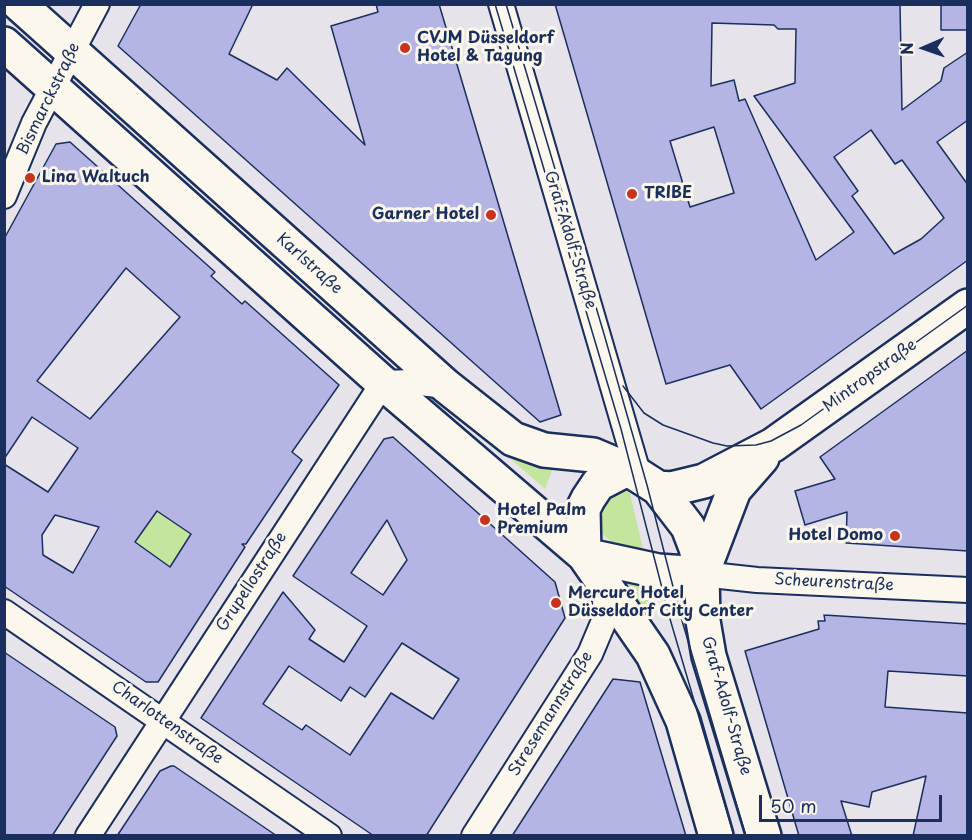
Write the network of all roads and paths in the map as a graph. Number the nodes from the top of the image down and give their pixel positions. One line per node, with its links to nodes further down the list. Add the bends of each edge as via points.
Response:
1 (19, 4): 5 (main road, Karlstraße)
2 (97, 4): 5 (street, Bismarckstraße)
3 (501, 4): 12 (street, Graf-Adolf-Straße)
4 (4, 44): 6 (main road)
5 (70, 53): 6 (street, Bismarckstraße); 10 (main road, Karlstraße)
6 (54, 87): 7 (street, Bismarckstraße); 9 (main road)
7 (4, 196)
8 (968, 306): 11 (main road, Mintropstraße)
9 (383, 383): 10 (street); 14 (main road); 19 (street, Grupellostraße)
10 (446, 386): 12 (main road, Karlstraße, via 513,439 544,450 593,455)
11 (773, 445): 12 (main road, Mintropstraße, via 704,481 671,489); 13 (main road, Mintropstraße, via 739,483)
12 (641, 478): 14 (main road, via 598,484 583,509); 15 (main road, Graf-Adolf-Straße, via 688,527)
13 (727, 507): 15 (main road, Graf-Adolf-Straße)
14 (584, 555): 15 (main road, via 658,571); 16 (main road)
15 (702, 574): 17 (street, Scheurenstraße); 24 (main road, Graf-Adolf-Straße, via 703,621 709,656)
16 (604, 586): 22 (street, Stresemannstraße, via 606,616 590,654); 23 (main road, via 652,655 683,721)
17 (968, 590)
18 (4, 612): 19 (street, Charlottenstraße)
19 (162, 720): 20 (street, Grupellostraße); 21 (street, Charlottenstraße)
20 (88, 836)
21 (329, 836)
22 (474, 836)
23 (716, 836)
24 (764, 836)

